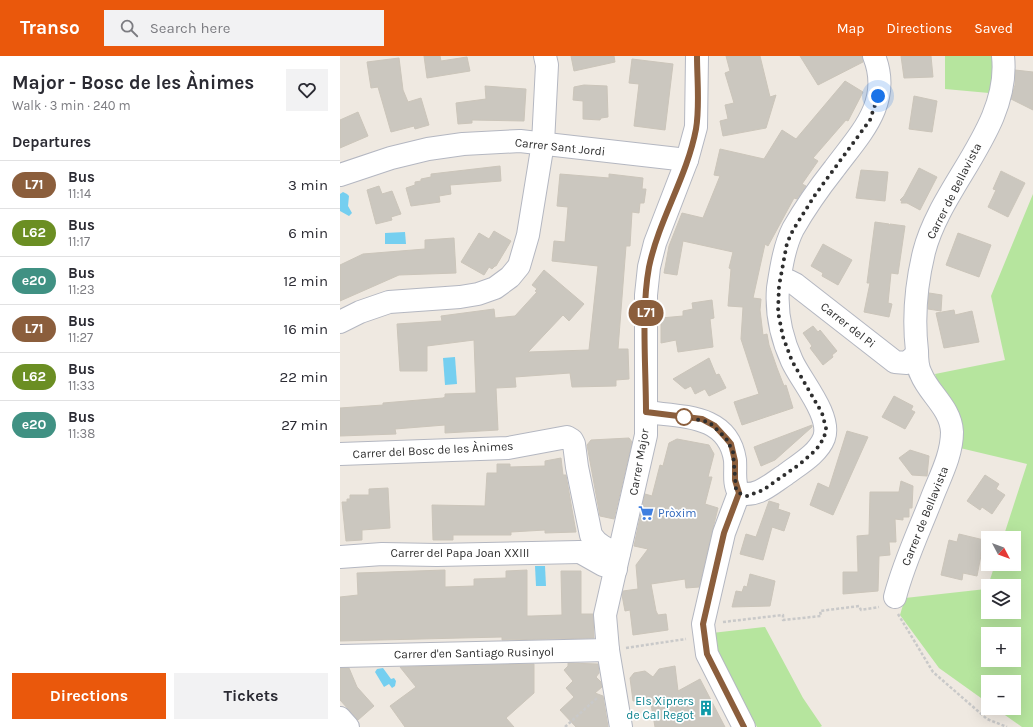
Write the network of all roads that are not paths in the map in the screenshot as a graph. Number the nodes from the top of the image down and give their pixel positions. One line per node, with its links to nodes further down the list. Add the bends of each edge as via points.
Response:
1 (545, 56): 5 (street, via 547,65)
2 (697, 56): 6 (street, Carrer Major, via 696,127)
3 (874, 56): 8 (street, via 880,82 870,120 819,189 793,230 787,243)
4 (1002, 56): 10 (street, Carrer de Bellavista, via 1003,85 996,113 936,221 925,250 917,284 915,307)
5 (543, 144): 6 (street, Carrer Sant Jordi); 7 (street, Carrer Sant Jordi, via 520,141 463,144 392,158); 9 (street, via 528,235 519,266 510,277 495,288 478,294 389,302)
6 (687, 160): 11 (street, Carrer Major, via 661,226 649,268 646,295)
7 (340, 175)
8 (779, 286): 10 (street, Carrer del Pi, via 789,281 795,284 895,362 907,363); 13 (street, via 778,312 783,337 792,361 822,413 826,428 820,444 800,464 755,494 747,496)
9 (340, 322)
10 (917, 354): 17 (street, Carrer de Bellavista, via 920,373 947,413 952,432 945,466 904,568)
11 (646, 412): 13 (street, via 702,419 715,426 731,444 735,461 736,489); 16 (street, Carrer Major, via 644,447)
12 (340, 454): 14 (street, Carrer del Bosc de les Ànimes, via 494,449 567,437 572,440)
13 (739, 493): 23 (street, via 724,533 704,630 707,654)
14 (585, 543): 15 (street, Carrer del Papa Joan XXIII, via 437,555 382,554); 16 (street, via 603,565)
15 (340, 557)
16 (618, 561): 18 (street, Carrer Major, via 605,615)
17 (895, 601)
18 (608, 650): 19 (street, Carrer d'en Santiago Rusinyol); 22 (street, Carrer Major)
19 (340, 656)
20 (340, 718): 21 (street)
21 (348, 727)
22 (621, 727)
23 (744, 727)

